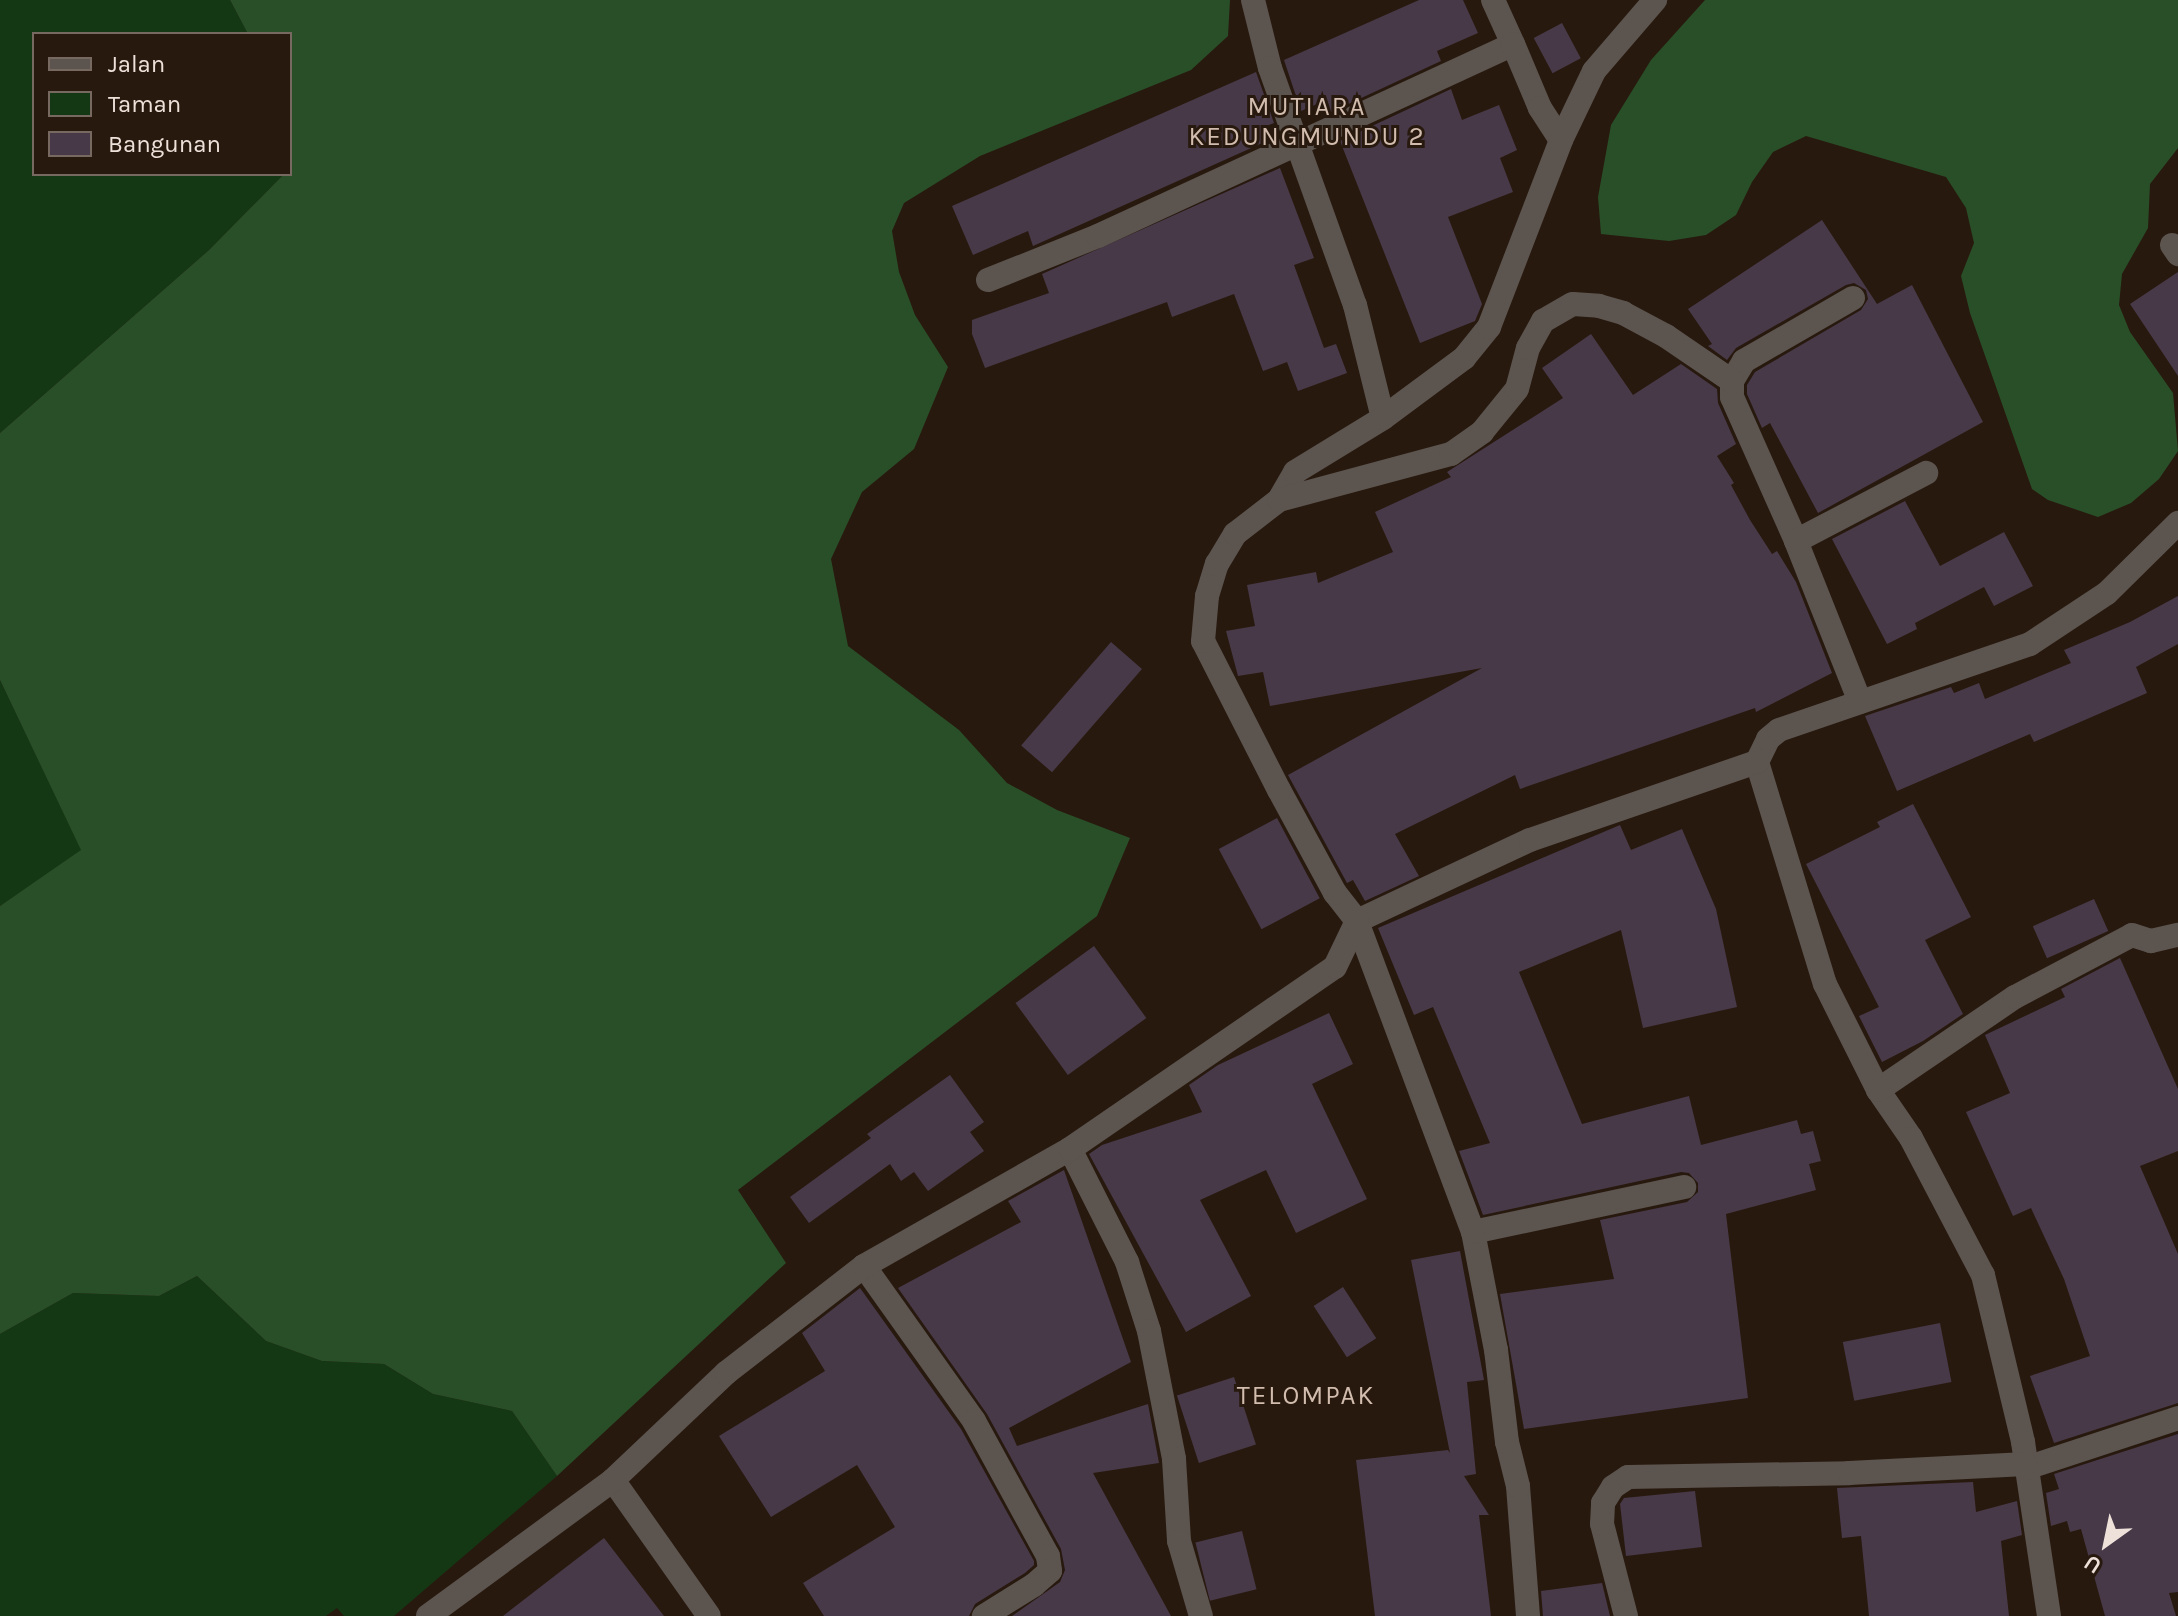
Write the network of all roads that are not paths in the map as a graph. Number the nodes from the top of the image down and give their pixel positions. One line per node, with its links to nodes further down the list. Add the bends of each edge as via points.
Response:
1 (1253, 0): 5 (street, via 1270,68)
2 (1493, 0): 4 (street)
3 (1655, 0): 6 (street, via 1594,71)
4 (1513, 44): 5 (street); 6 (street, via 1540,108)
5 (1299, 140): 7 (street, via 1098,236); 10 (street, via 1355,305)
6 (1561, 140): 10 (street, via 1489,327 1464,358)
7 (988, 280)
8 (1853, 298): 9 (street, via 1744,361)
9 (1732, 381): 12 (street, via 1623,313 1573,304 1543,321 1528,348 1517,389 1482,432 1451,454); 14 (street, via 1732,397)
10 (1383, 418): 12 (street, via 1295,472)
11 (1926, 473): 14 (street)
12 (1279, 500): 17 (street, via 1235,534 1217,564 1207,596 1203,641 1335,893)
13 (2178, 523): 15 (street, via 2107,593 2030,644)
14 (1796, 541): 15 (street)
15 (1860, 702): 16 (street, via 1779,730)
16 (1757, 762): 17 (street, via 1530,840); 19 (street, via 1825,984)
17 (1357, 921): 20 (street, via 1335,967); 22 (street)
18 (2178, 935): 19 (street, via 2151,941 2132,935 2015,997)
19 (1878, 1090): 25 (street, via 1911,1138 1983,1275)
20 (1070, 1149): 23 (street); 30 (street, via 1127,1262 1149,1331 1174,1459 1179,1541)
21 (1684, 1187): 22 (street)
22 (1473, 1232): 31 (street, via 1518,1486)
23 (864, 1266): 26 (street, via 726,1373); 29 (street, via 974,1421 1048,1556 1050,1571)
24 (2178, 1418): 25 (street)
25 (2026, 1466): 32 (street, via 1628,1477 1603,1503 1602,1524); 33 (street)
26 (613, 1480): 27 (street); 28 (street)
27 (428, 1616)
28 (709, 1616)
29 (984, 1616)
30 (1201, 1616)
31 (1528, 1616)
32 (1626, 1616)
33 (2049, 1616)

